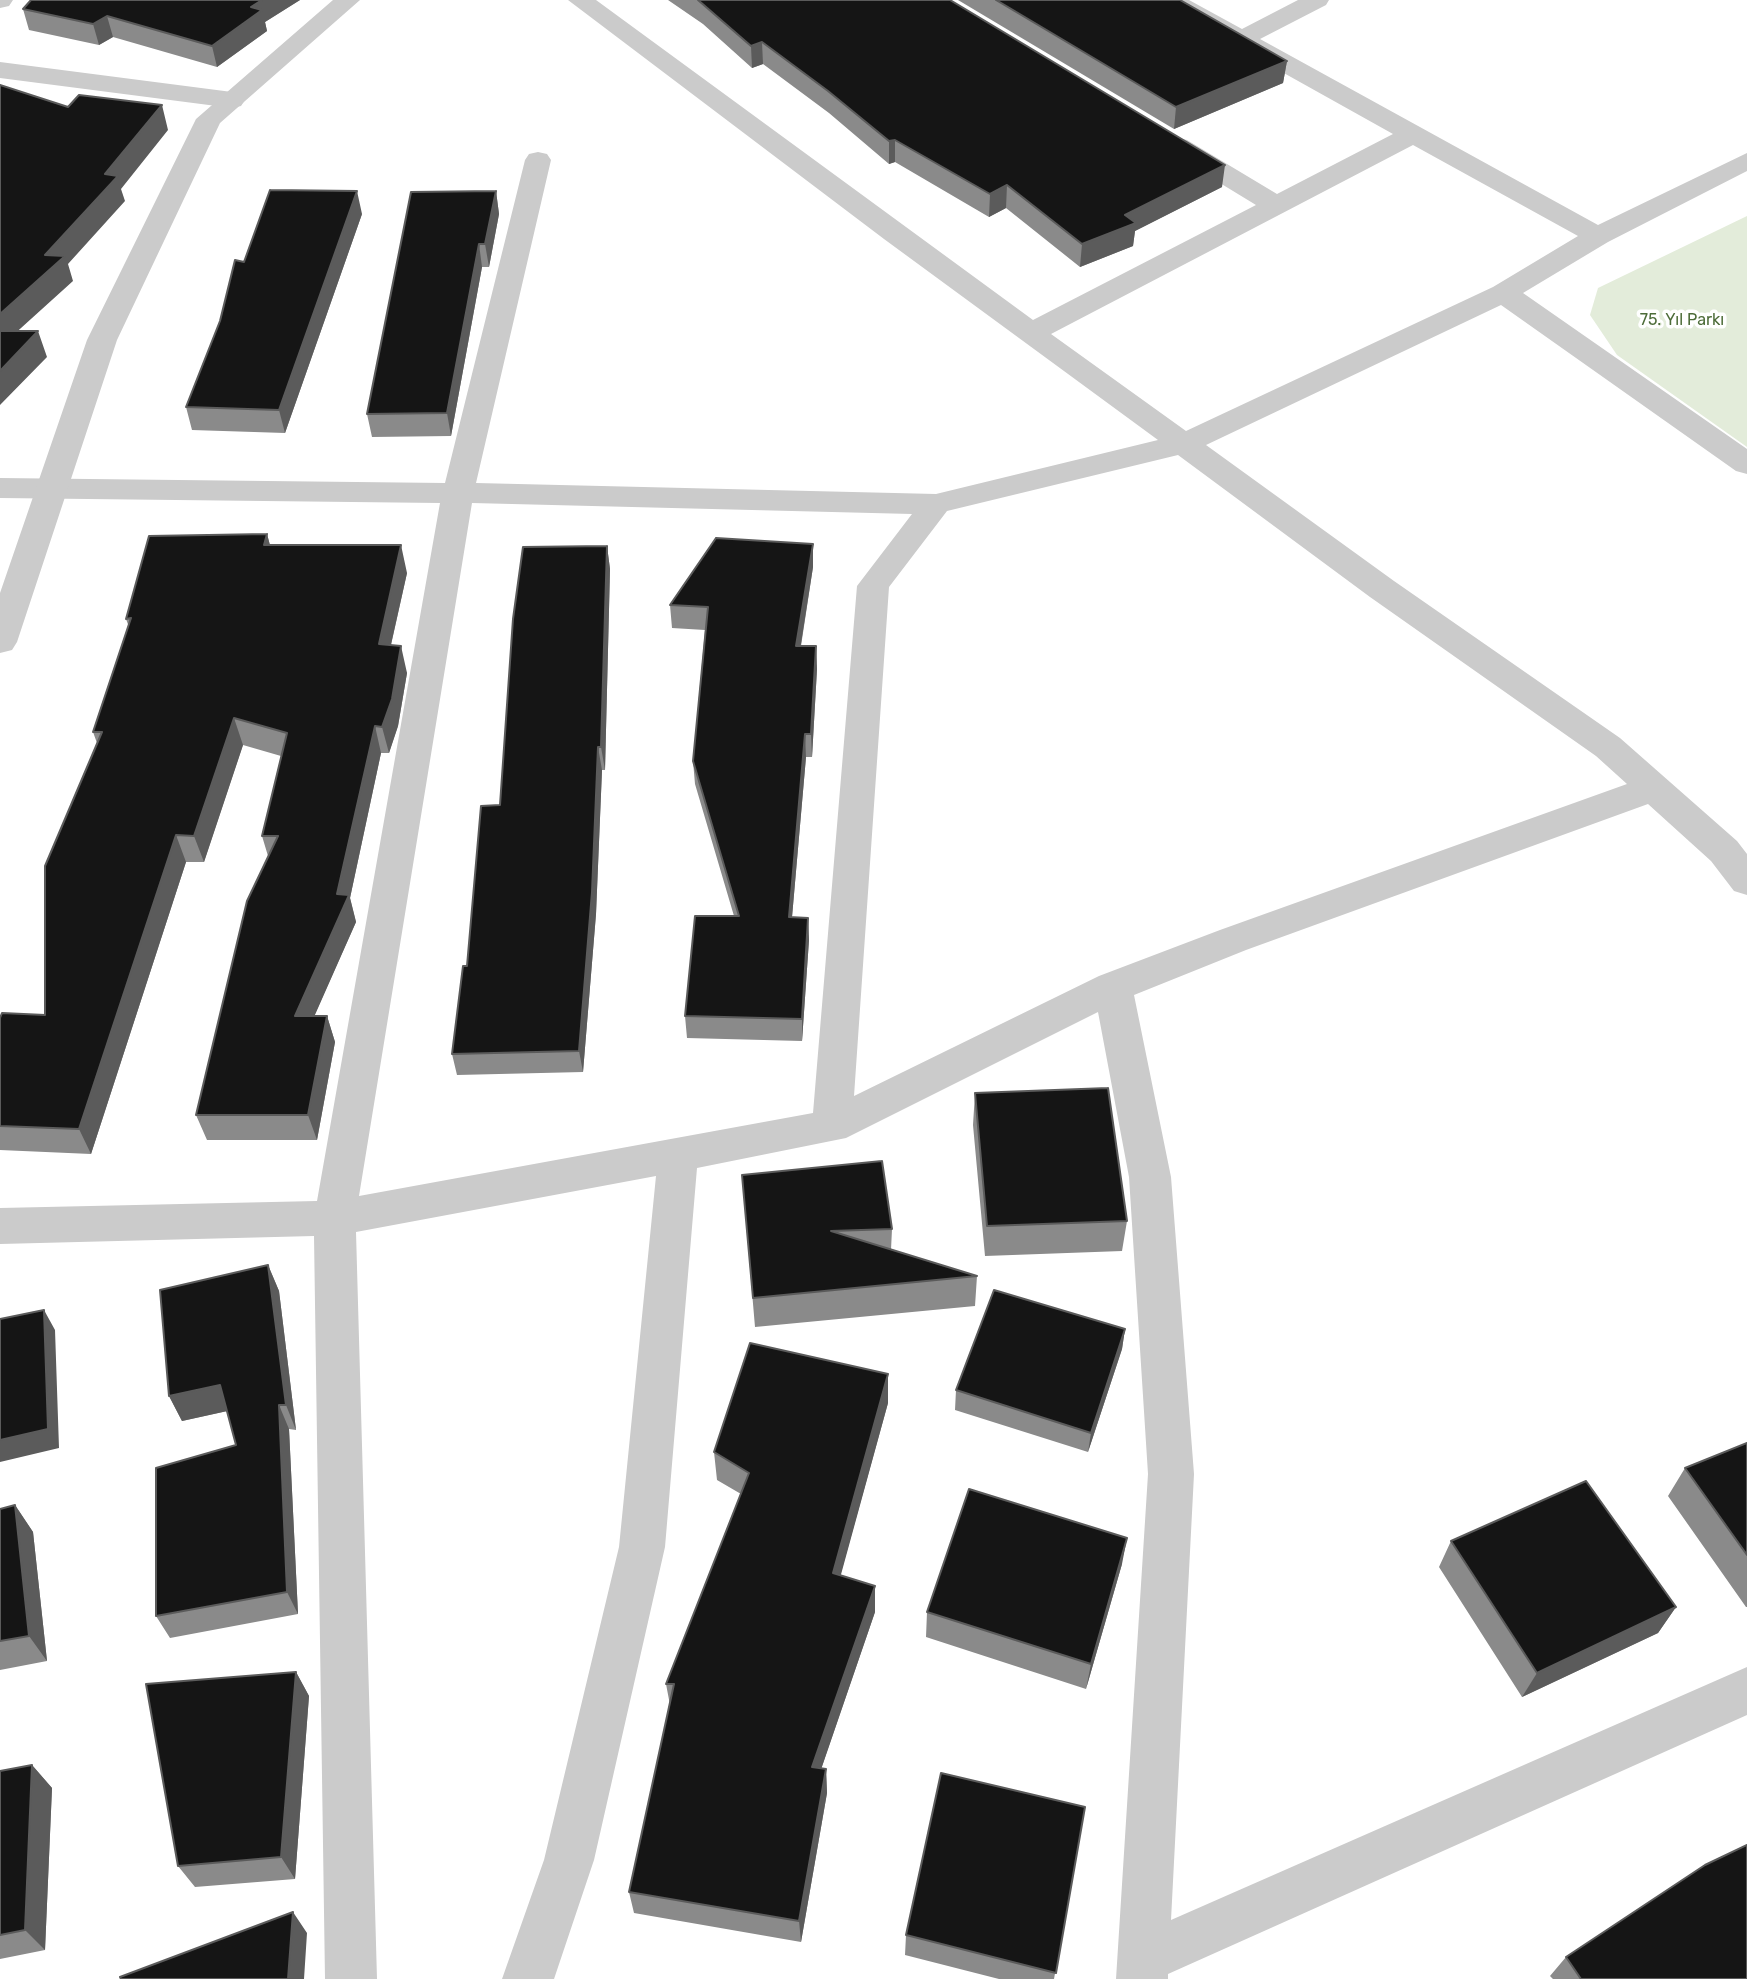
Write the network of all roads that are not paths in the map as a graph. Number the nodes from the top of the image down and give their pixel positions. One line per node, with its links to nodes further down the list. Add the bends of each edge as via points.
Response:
1 (348, 0): 7 (street)
2 (580, 0): 15 (street)
3 (1171, 0): 5 (street)
4 (1317, 0): 5 (street)
5 (1241, 39): 9 (street)
6 (0, 70): 7 (street)
7 (232, 100): 19 (street, via 209,119 102,340)
8 (1158, 133): 12 (street)
9 (1413, 134): 12 (street); 13 (street)
10 (538, 160): 20 (street)
11 (1747, 161): 13 (street)
12 (1276, 205): 15 (street)
13 (1598, 236): 14 (street)
14 (1503, 292): 16 (street); 17 (street)
15 (1030, 333): 16 (street)
16 (1183, 444): 21 (street); 23 (street, via 1608,747)
17 (1747, 464)
18 (0, 488): 19 (street)
19 (52, 488): 20 (street); 22 (street)
20 (458, 493): 21 (street); 28 (street)
21 (936, 505): 26 (street, via 873,586)
22 (0, 642)
23 (1654, 788): 24 (street, via 1724,851); 25 (street)
24 (1747, 881)
25 (1112, 987): 26 (street); 31 (street, via 1150,1177 1171,1474)
26 (832, 1126): 27 (street)
27 (678, 1155): 28 (street); 33 (street, via 642,1547 569,1860)
28 (335, 1218): 29 (street); 32 (street)
29 (0, 1226)
30 (1747, 1691): 31 (street)
31 (1143, 1969)
32 (351, 1979)
33 (528, 1979)

